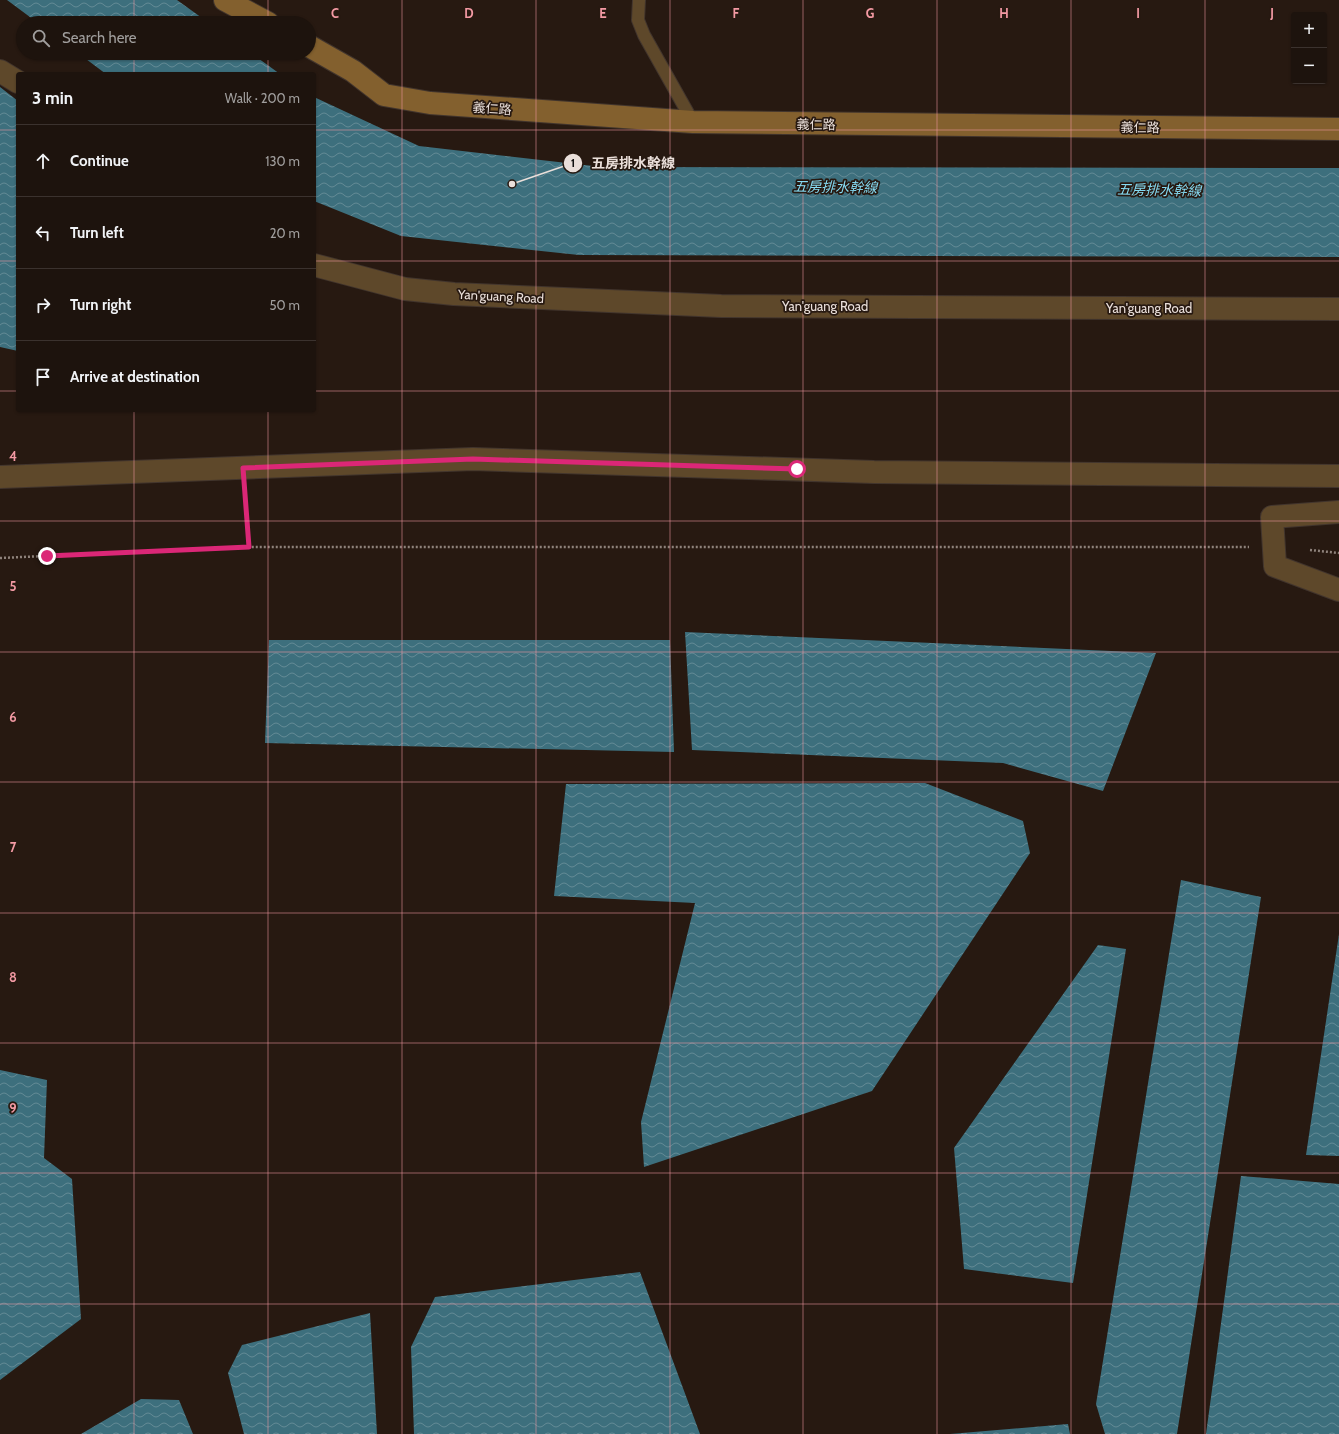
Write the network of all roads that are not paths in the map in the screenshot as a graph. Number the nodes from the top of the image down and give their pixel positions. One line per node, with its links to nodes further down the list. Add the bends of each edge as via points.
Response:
1 (225, 0): 3 (street)
2 (639, 0): 7 (lane, via 638,20 644,35)
3 (255, 16)
4 (316, 50): 7 (street, 義仁路, via 353,71 384,95 430,103)
5 (0, 71): 6 (street)
6 (16, 81)
7 (693, 122): 8 (street, 義仁路)
8 (1339, 129)
9 (316, 265): 10 (street, Yan'guang Road, via 405,289 454,294 713,306)
10 (1339, 309)
11 (1339, 476): 12 (street, via 874,472 473,459)
12 (0, 477)
13 (1339, 512): 14 (street, via 1272,517 1275,566)
14 (1339, 590)

